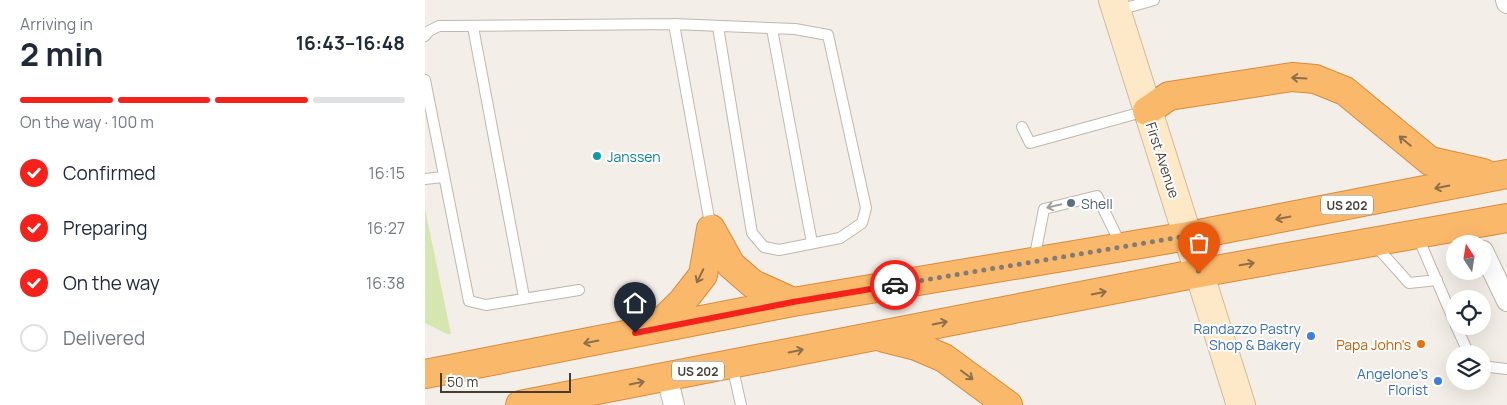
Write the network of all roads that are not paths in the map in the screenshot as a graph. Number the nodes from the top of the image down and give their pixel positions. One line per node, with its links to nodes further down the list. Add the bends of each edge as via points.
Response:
1 (1154, 0): 2 (lane)
2 (1114, 6): 9 (street, First Avenue)
3 (673, 24): 4 (lane); 5 (lane); 15 (lane)
4 (473, 27): 7 (lane, via 439,26); 27 (lane)
5 (718, 27): 6 (lane); 20 (lane, via 752,233 764,247 779,250)
6 (773, 29): 20 (lane); 20 (lane, via 829,35 866,208 862,223 840,238)
7 (425, 36)
8 (425, 80): 12 (lane)
9 (1147, 111): 10 (lane, via 1030,143); 11 (highway, one-way to 9, via 1430,161 1345,91 1315,79 1291,78 1169,96); 18 (street, First Avenue)
10 (1022, 127)
11 (1502, 175): 18 (highway, US 202, one-way to 18)
12 (443, 177): 13 (lane); 27 (lane, via 469,302 486,304)
13 (425, 179)
14 (1507, 218): 17 (highway, US 202)
15 (711, 228): 29 (highway, via 731,264 753,284); 31 (highway, one-way to 31, via 703,275 682,302)
16 (1417, 234): 17 (highway, US 202); 19 (highway, US 202); 25 (lane)
17 (1474, 234)
18 (1187, 236): 21 (highway, US 202); 24 (street, First Avenue)
19 (1373, 242): 24 (highway, US 202, one-way to 19); 25 (lane, via 1409,283)
20 (812, 243)
21 (1122, 247): 22 (highway, US 202); 22 (lane, one-way to 22, via 1097,196 1044,209)
22 (1034, 262): 29 (highway, US 202)
23 (1491, 268): 30 (street)
24 (1199, 273): 32 (highway, US 202, one-way to 24); 42 (street, First Avenue)
25 (1437, 280): 28 (lane)
26 (579, 290): 27 (lane)
27 (524, 297)
28 (1446, 301)
29 (793, 302): 31 (highway, US 202)
30 (1507, 302)
31 (654, 329): 36 (highway, US 202, one-way to 36)
32 (875, 336): 33 (highway, US 202, one-way to 32); 41 (highway, one-way to 41, via 916,346 944,358)
33 (731, 364): 37 (highway, US 202); 40 (lane)
34 (1491, 367): 35 (lane)
35 (1507, 369)
36 (425, 374)
37 (667, 377): 38 (highway, US 202, one-way to 37); 39 (street)
38 (520, 405)
39 (674, 405)
40 (741, 405)
41 (1008, 405)
42 (1241, 405)

